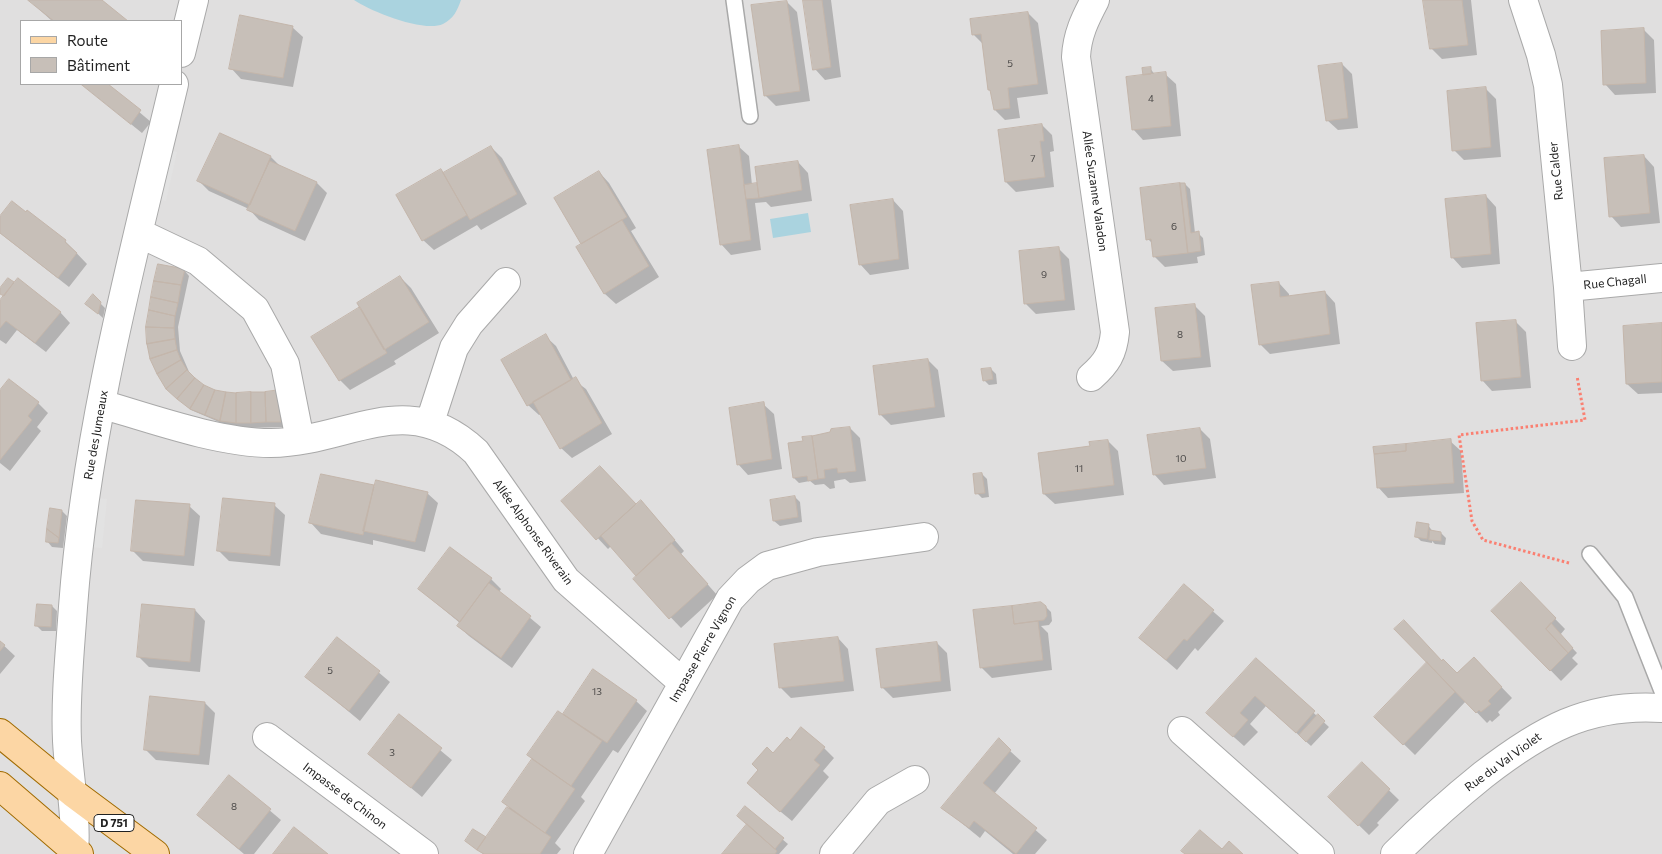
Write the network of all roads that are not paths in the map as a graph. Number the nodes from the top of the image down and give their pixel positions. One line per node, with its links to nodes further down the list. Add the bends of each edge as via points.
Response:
1 (194, 0): 5 (street)
2 (734, 0): 7 (lane)
3 (1095, 0): 13 (street, Allée Suzanne Valadon, via 1081,27 1076,57 1115,332 1113,350 1106,364)
4 (1522, 0): 11 (street, Rue Calder, via 1548,85)
5 (182, 49)
6 (174, 85): 8 (street, Rue des Jumeaux)
7 (750, 116)
8 (138, 234): 14 (street, Rue des Jumeaux); 16 (street, via 198,261 255,309 285,364)
9 (1662, 278): 11 (street, Rue Chagall)
10 (506, 282): 15 (street, via 469,324 454,348)
11 (1568, 287): 12 (street, Rue Calder)
12 (1572, 346)
13 (1091, 377)
14 (101, 404): 16 (street, Allée Alphonse Riverain, via 226,438 271,443); 27 (street, Rue des Jumeaux, via 85,497 73,606 67,740)
15 (430, 422): 16 (street, Allée Alphonse Riverain, via 385,421); 19 (street, Allée Alphonse Riverain, via 459,436 476,452 566,580)
16 (300, 440)
17 (924, 537): 19 (street, Impasse Pierre Vignon, via 818,552 767,566 730,599)
18 (1590, 554): 20 (lane, via 1625,597)
19 (682, 682): 31 (street, Impasse Pierre Vignon)
20 (1662, 691)
21 (1662, 708): 34 (street, Rue du Val Violet, via 1636,706 1602,712 1551,728 1520,747 1454,798)
22 (1182, 730): 33 (street)
23 (0, 733): 27 (main road, D 751)
24 (266, 737): 30 (street, Impasse de Chinon)
25 (915, 780): 32 (street, via 878,801)
26 (0, 786): 28 (main road)
27 (73, 793): 28 (street, Rue des Jumeaux); 29 (main road, D 751)
28 (75, 853)
29 (155, 854)
30 (424, 854)
31 (588, 854)
32 (834, 854)
33 (1320, 854)
34 (1395, 854)

